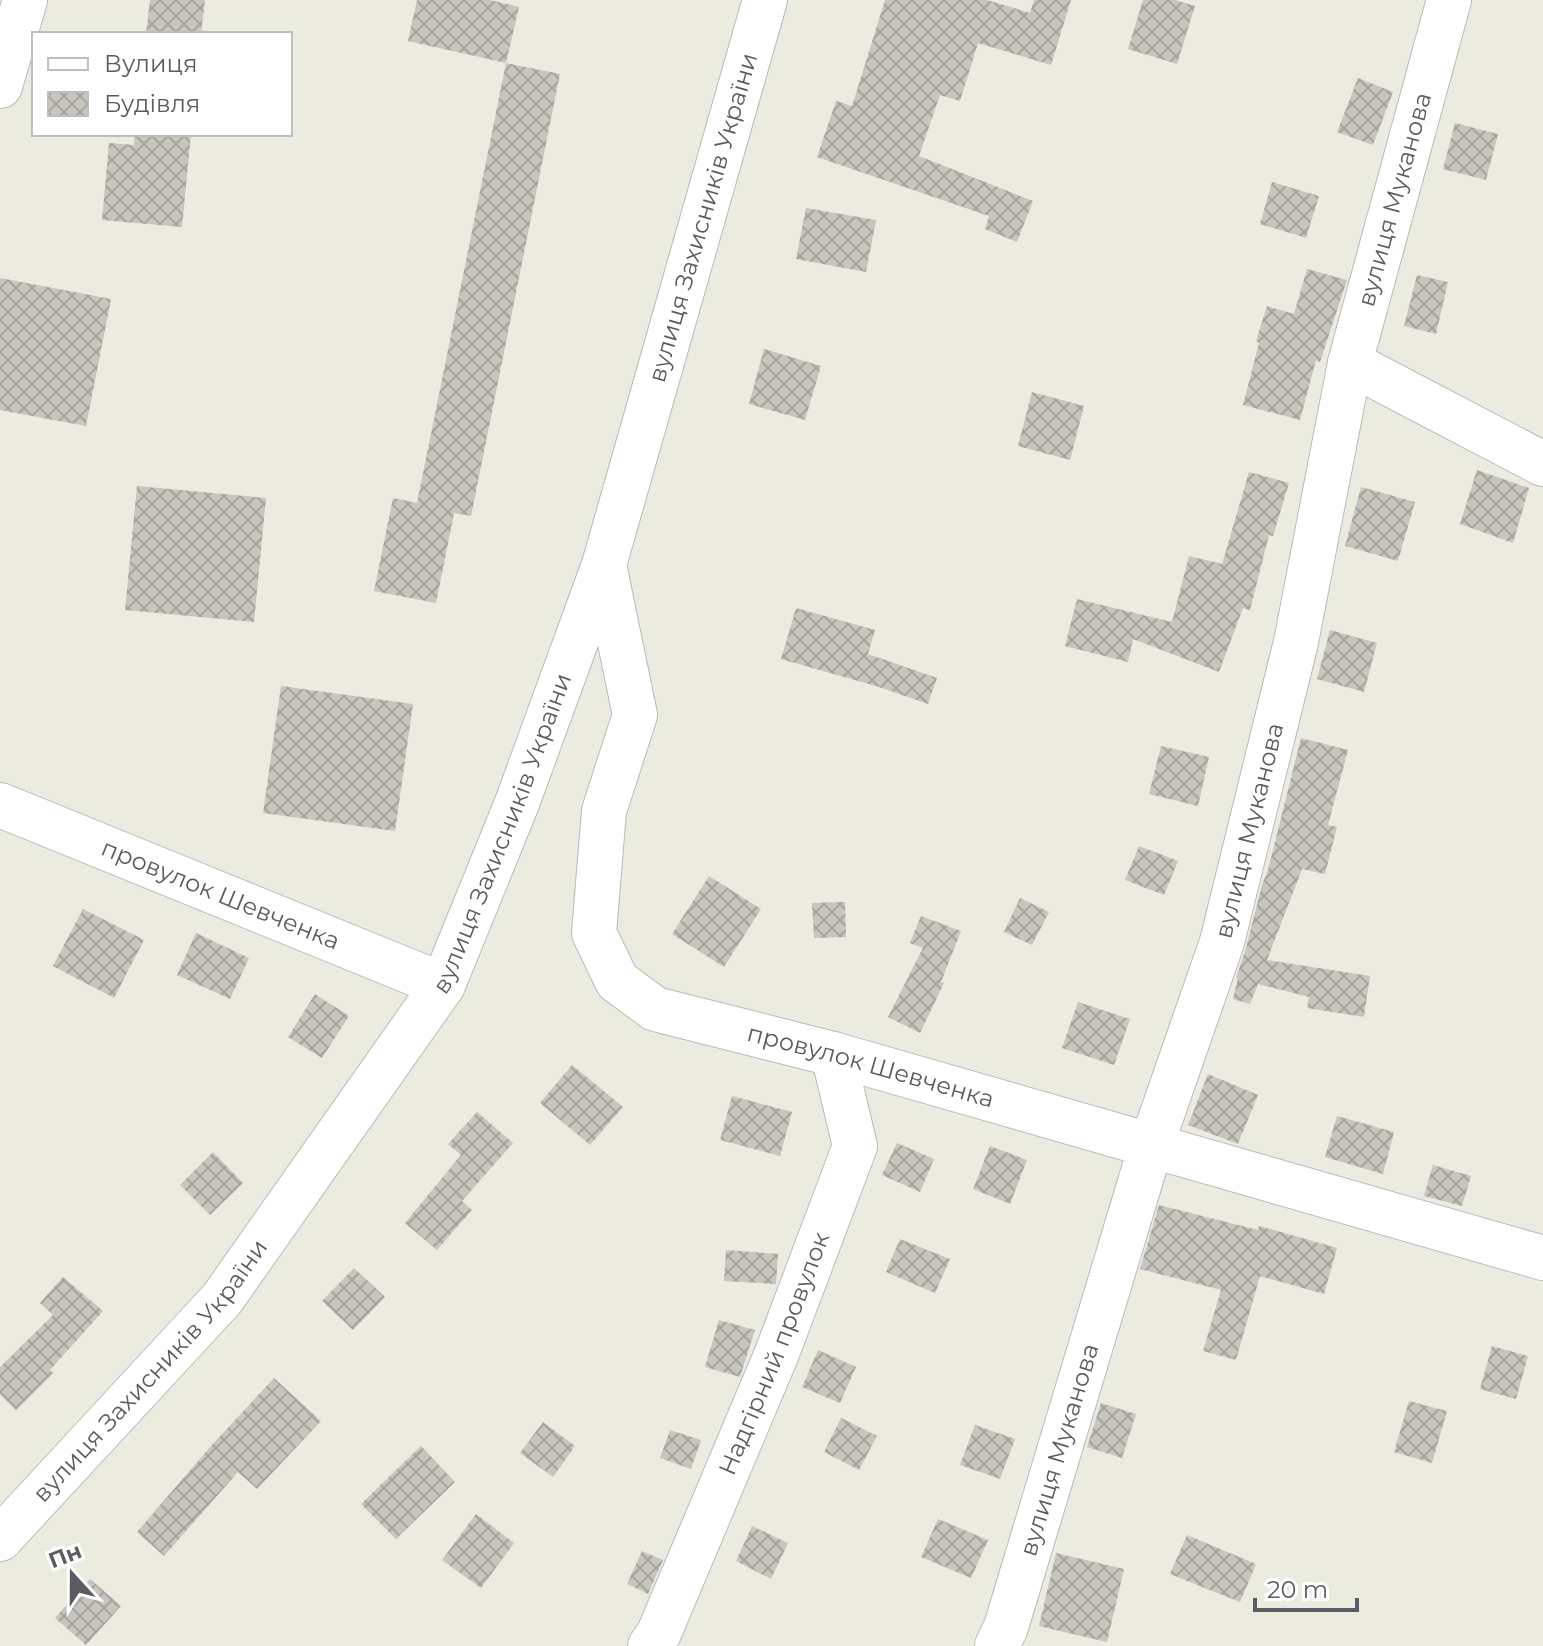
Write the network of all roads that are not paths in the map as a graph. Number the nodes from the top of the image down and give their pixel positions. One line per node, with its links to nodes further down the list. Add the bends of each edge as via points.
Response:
1 (25, 0): 4 (street)
2 (765, 0): 7 (street, вулиця Захисників України)
3 (1449, 0): 5 (street, вулиця Муканова)
4 (0, 86)
5 (1350, 363): 6 (street); 11 (street, вулиця Муканова, via 1296,642 1225,927)
6 (1543, 464)
7 (604, 565): 9 (street, вулиця Захисників України); 10 (street, провулок Шевченка, via 635,715 604,811 594,933 617,981 655,1009)
8 (0, 805): 9 (street, провулок Шевченка)
9 (443, 985): 13 (street, вулиця Захисників України, via 222,1299)
10 (833, 1054): 11 (street, провулок Шевченка); 14 (street, Надгірний провулок, via 855,1146 777,1353)
11 (1151, 1146): 12 (street, провулок Шевченка); 15 (street, вулиця Муканова)
12 (1543, 1258)
13 (0, 1539)
14 (650, 1646)
15 (997, 1646)

